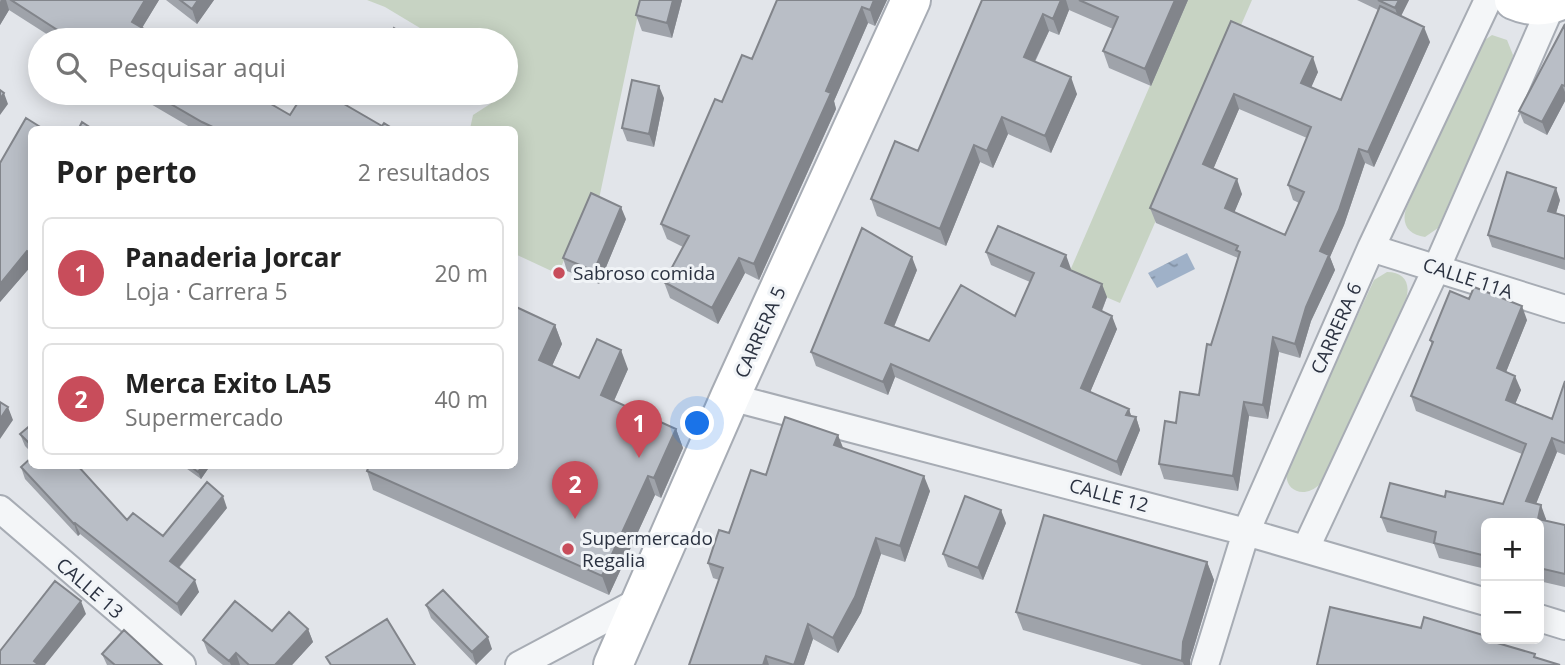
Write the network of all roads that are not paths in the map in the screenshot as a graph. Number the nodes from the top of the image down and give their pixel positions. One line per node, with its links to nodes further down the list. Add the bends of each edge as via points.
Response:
1 (911, 0): 8 (street, CARRERA 5)
2 (1488, 0): 5 (street, CARRERA 6)
3 (1514, 0): 4 (street, via 1539,6)
4 (1556, 2): 6 (street)
5 (1371, 248): 6 (street, CALLE 11A); 10 (street, CARRERA 6)
6 (1437, 267): 7 (street, CALLE 11A); 11 (street)
7 (1565, 309)
8 (730, 397): 10 (street, CALLE 12); 12 (street, CARRERA 5)
9 (0, 509): 16 (street, CALLE 13)
10 (1246, 532): 11 (street, CALLE 12); 19 (street, CARRERA 6)
11 (1306, 548): 13 (street, CALLE 12)
12 (643, 599): 17 (street); 18 (street, CARRERA 5)
13 (1481, 600)
14 (1544, 620): 15 (street)
15 (1565, 626)
16 (181, 665)
17 (519, 665)
18 (612, 665)
19 (1205, 665)

